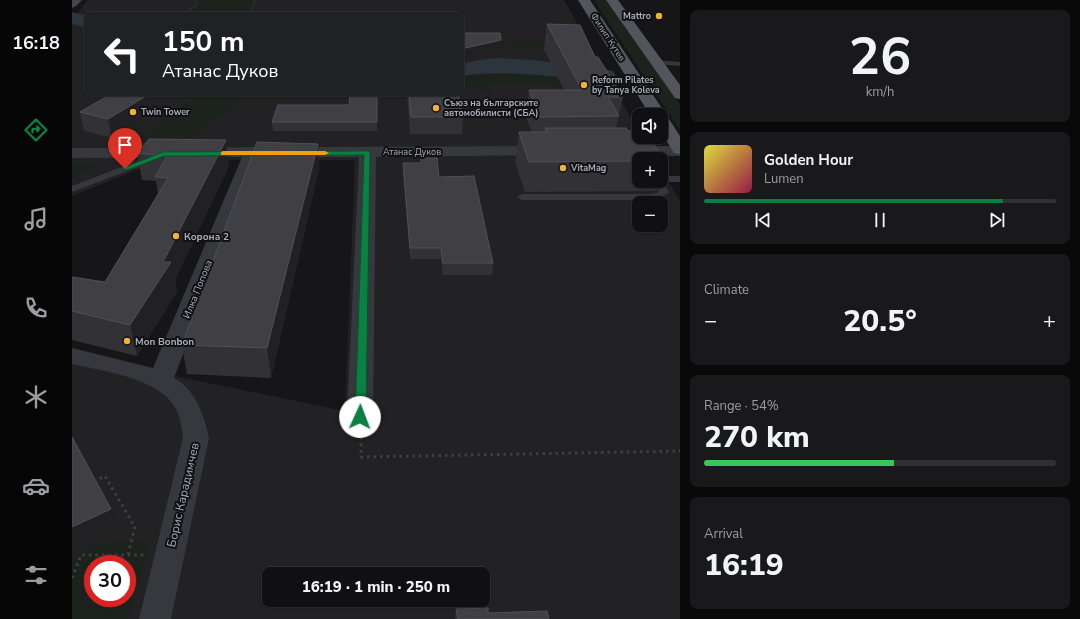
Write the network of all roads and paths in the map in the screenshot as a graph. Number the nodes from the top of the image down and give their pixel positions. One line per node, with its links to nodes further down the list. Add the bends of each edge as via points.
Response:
1 (76, 0): 6 (street)
2 (196, 0): 9 (path, via 196,6)
3 (255, 0): 10 (path)
4 (584, 0): 14 (main road, Филип Кутев)
5 (612, 0): 11 (main road)
6 (72, 4)
7 (82, 11): 8 (path)
8 (93, 12)
9 (185, 12)
10 (250, 12)
11 (656, 62): 12 (lane); 13 (main road)
12 (680, 64)
13 (680, 95)
14 (653, 108)
15 (668, 130): 16 (main road)
16 (680, 150): 18 (street)
17 (559, 151): 19 (street, Атанас Дуков)
18 (613, 151)
19 (368, 152): 21 (street, Атанас Дуков); 30 (street)
20 (72, 153): 22 (street, Атанас Дуков)
21 (252, 153): 22 (street, Атанас Дуков); 29 (street, Илка Попова)
22 (163, 154): 26 (lane)
23 (680, 179): 24 (lane)
24 (668, 180)
25 (662, 188): 27 (lane, via 664,193 654,197)
26 (72, 190)
27 (522, 197)
28 (72, 356): 29 (street, Борис Карадимчев)
29 (161, 379): 33 (street, Борис Карадимчев, via 174,389 192,413 196,438)
30 (360, 417): 31 (path, via 361,457)
31 (680, 451)
32 (92, 483): 35 (path, via 105,476 135,527)
33 (169, 554): 35 (path); 37 (street, Борис Карадимчев)
34 (84, 555): 36 (path, via 81,555)
35 (128, 555)
36 (72, 578)
37 (155, 619)

